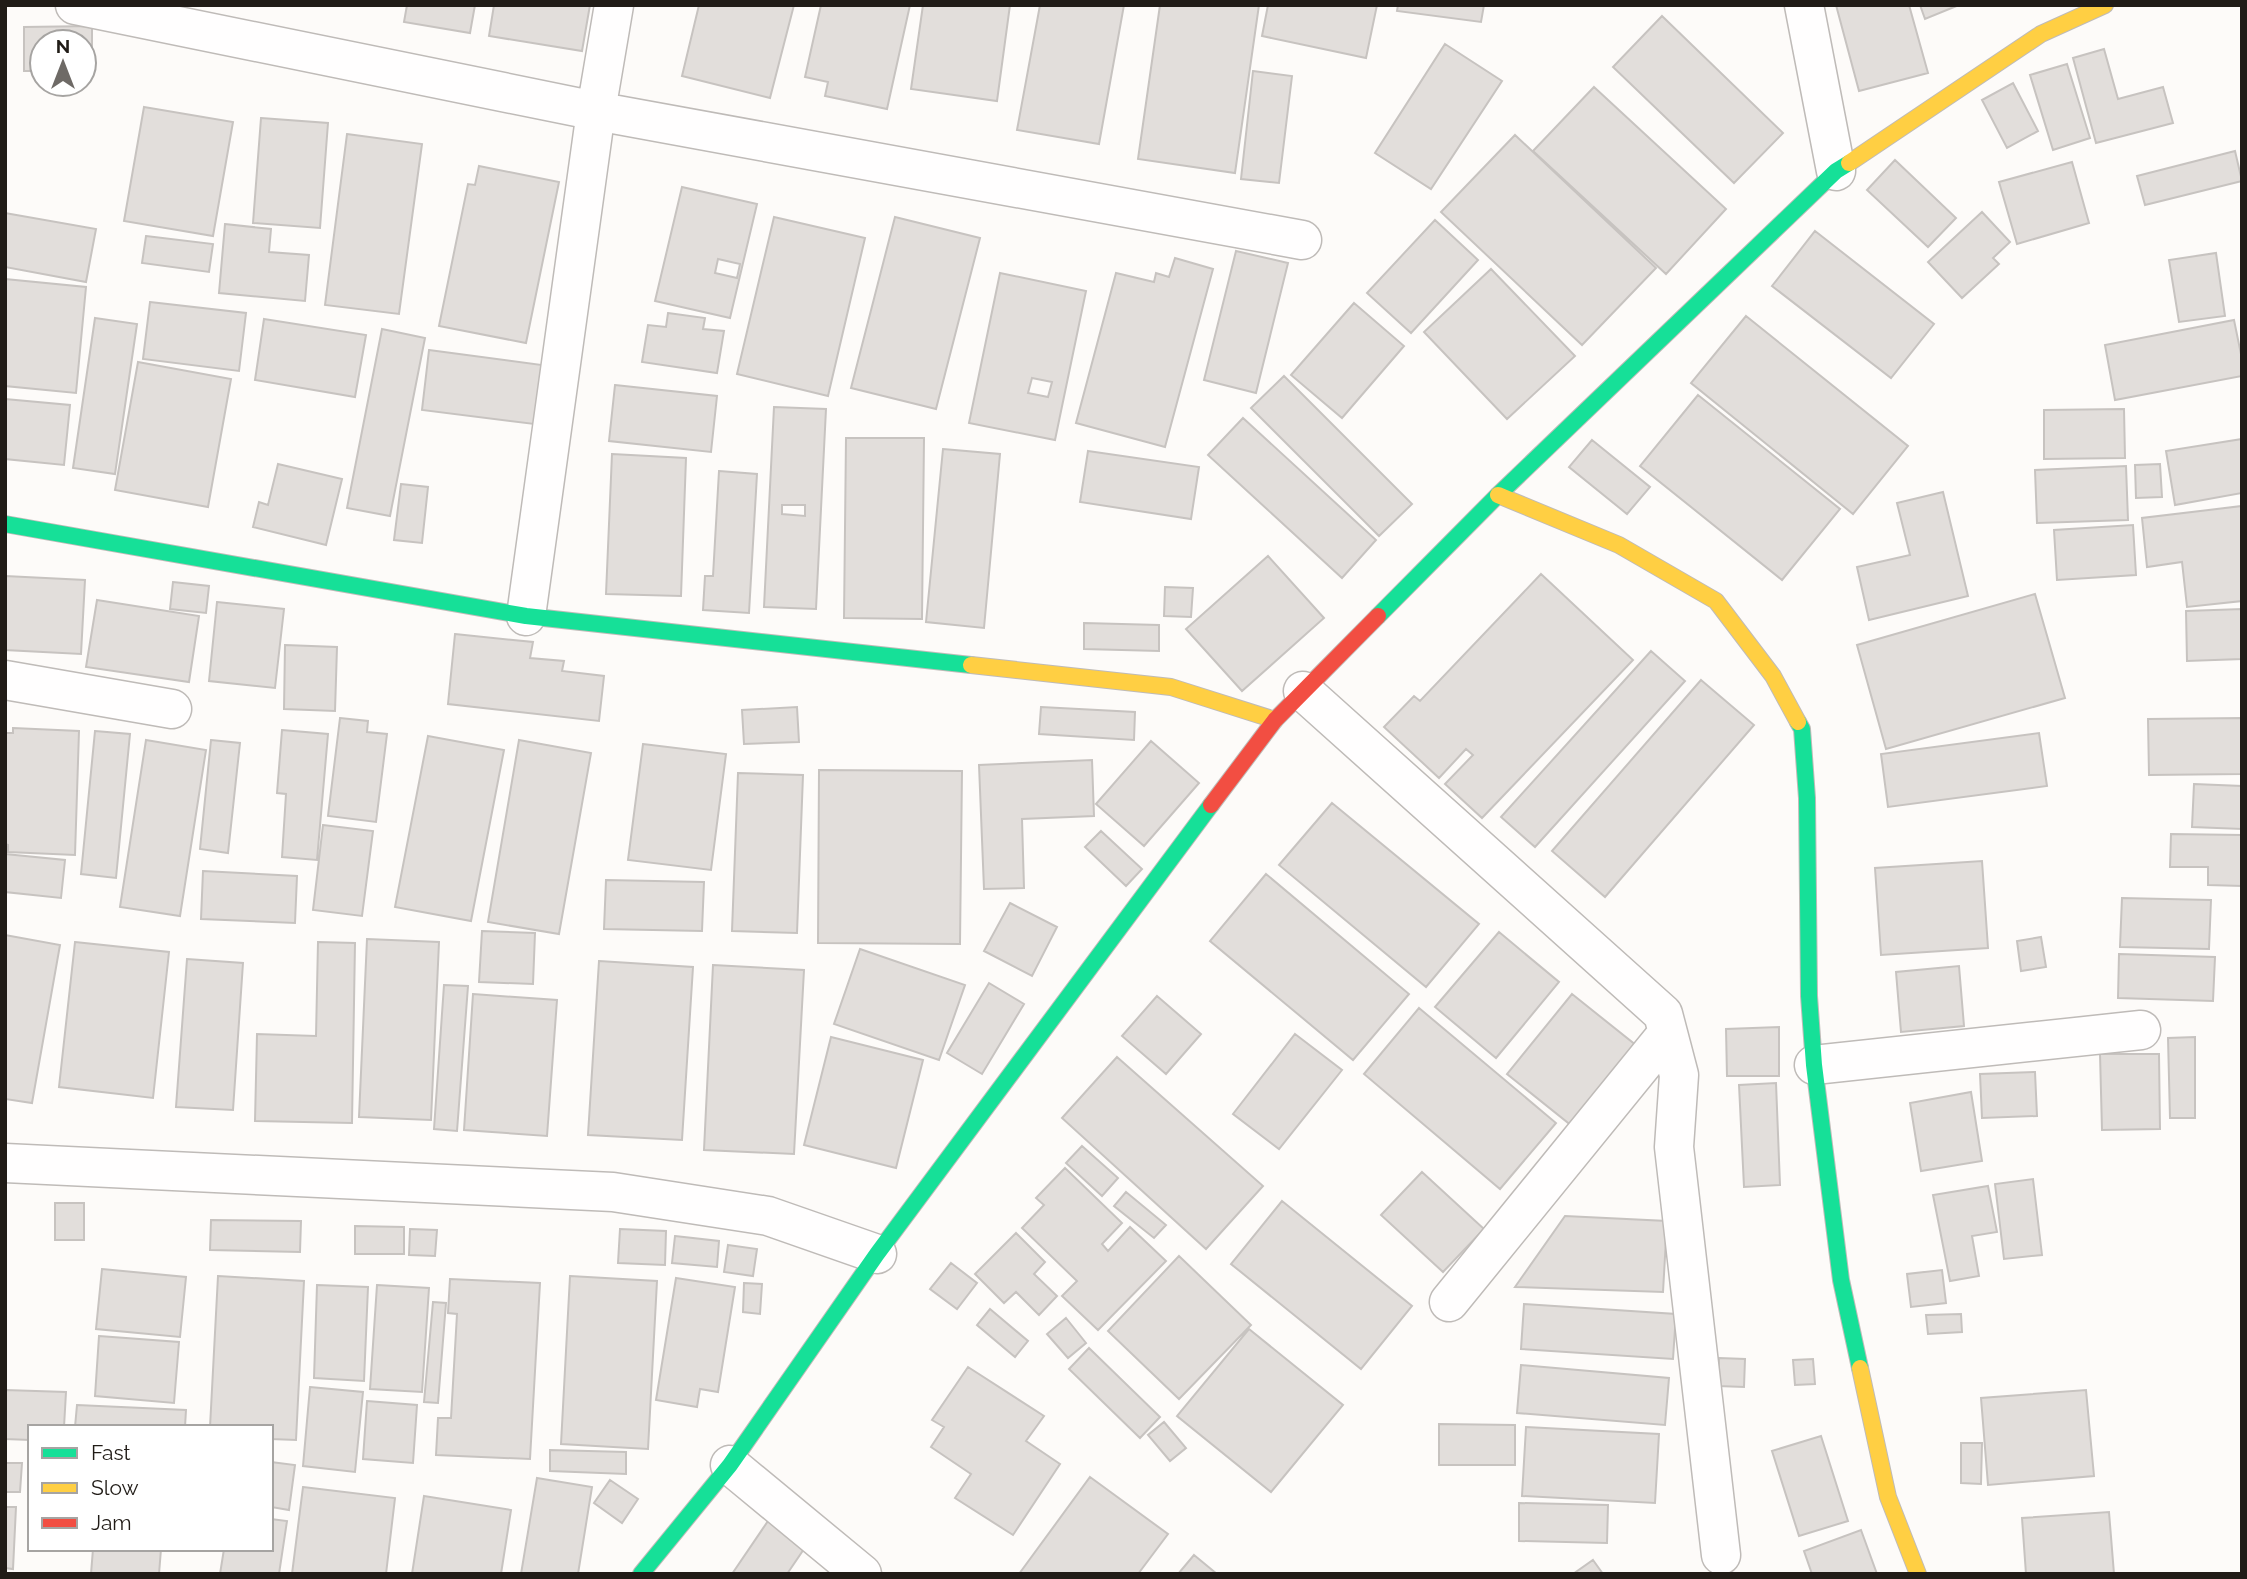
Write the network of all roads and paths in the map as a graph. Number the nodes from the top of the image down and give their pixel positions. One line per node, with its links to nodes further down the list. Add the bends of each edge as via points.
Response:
1 (75, 5): 5 (street)
2 (614, 5): 5 (street)
3 (1804, 5): 6 (street)
4 (2105, 5): 6 (street, via 2041,34)
5 (596, 111): 7 (street); 10 (street)
6 (1836, 171): 8 (street)
7 (1302, 240)
8 (1498, 495): 12 (street); 17 (street, via 1619,545 1716,601 1773,676 1802,729)
9 (5, 524): 10 (street)
10 (526, 616): 14 (street, via 1171,687)
11 (5, 680): 13 (street)
12 (1303, 691): 14 (street); 16 (street, via 1663,1014)
13 (172, 709)
14 (1275, 720): 19 (street)
15 (2141, 1030): 17 (street)
16 (1667, 1034): 20 (street); 22 (street, via 1679,1075 1674,1147)
17 (1814, 1065): 25 (street, via 1841,1280 1888,1497)
18 (5, 1163): 19 (street, via 613,1192 768,1216)
19 (877, 1254): 21 (street)
20 (1449, 1302)
21 (730, 1465): 23 (street); 24 (street)
22 (1721, 1555)
23 (641, 1574)
24 (862, 1574)
25 (1918, 1574)

